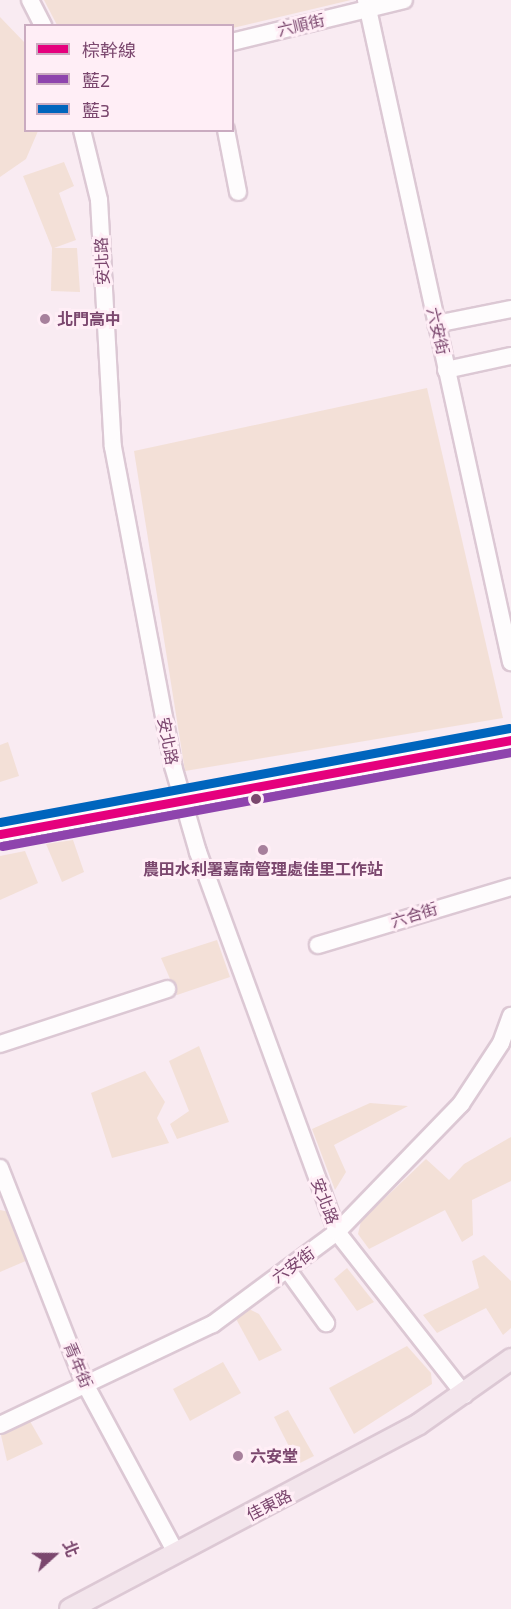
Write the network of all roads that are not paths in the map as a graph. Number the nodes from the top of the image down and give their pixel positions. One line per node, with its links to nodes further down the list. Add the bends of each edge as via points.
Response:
1 (30, 0): 4 (street)
2 (404, 0): 3 (street, 六順街)
3 (367, 5): 5 (street, 六順街); 10 (street, 六安街)
4 (42, 24)
5 (234, 41)
6 (82, 132): 15 (street, 安北路, via 99,201 113,447)
7 (226, 132): 8 (street)
8 (238, 192)
9 (511, 309): 10 (street)
10 (436, 324): 12 (street, 六安街)
11 (511, 356): 12 (street)
12 (446, 370): 13 (street, 六安街)
13 (511, 662)
14 (511, 740): 15 (street)
15 (182, 798): 16 (street); 24 (street, 安北路)
16 (0, 834)
17 (511, 887): 18 (street, 六合街)
18 (318, 945)
19 (167, 990): 21 (street)
20 (511, 1016): 24 (street, 六安街, via 501,1043 461,1104)
21 (0, 1044)
22 (0, 1168): 23 (street, 青年街)
23 (6, 1202): 28 (street, 青年街)
24 (337, 1232): 25 (street, 六安街); 29 (street, 安北路)
25 (287, 1269): 26 (street); 28 (street, 六安街, via 213,1324)
26 (326, 1323)
27 (511, 1359): 29 (main road, 佳東路)
28 (84, 1382): 30 (street, 六安街); 31 (street, 青年街)
29 (465, 1395): 31 (main road, 佳東路)
30 (0, 1425)
31 (176, 1553): 32 (main road, 佳東路)
32 (70, 1609)

